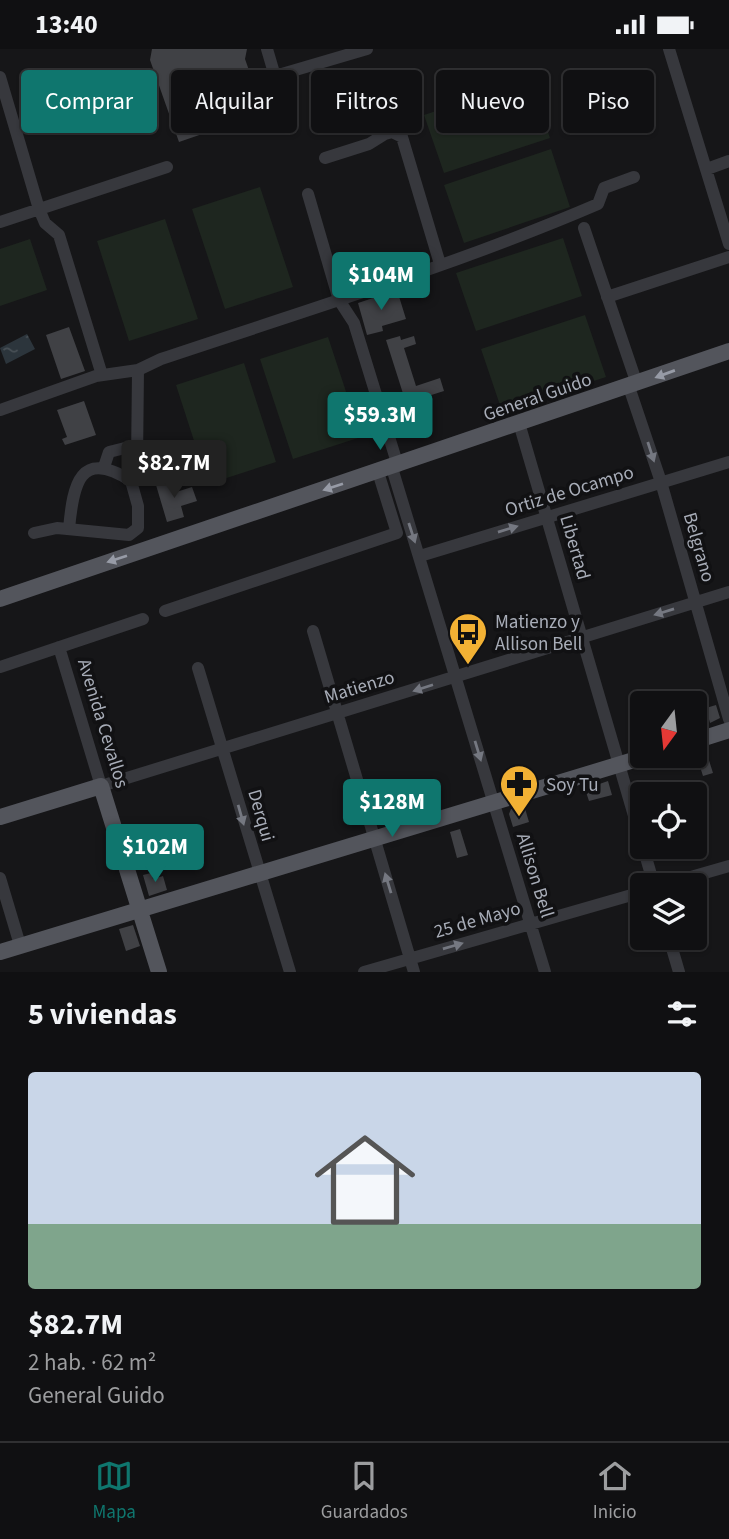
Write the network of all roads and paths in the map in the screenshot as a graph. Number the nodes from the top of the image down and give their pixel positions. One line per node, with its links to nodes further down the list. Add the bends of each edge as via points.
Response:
1 (267, 49): 4 (street)
2 (367, 49): 5 (street)
3 (669, 49): 11 (street)
4 (273, 70)
5 (295, 70)
6 (0, 76): 7 (street)
7 (4, 108): 14 (street)
8 (325, 158): 19 (street, via 369,145 392,132 402,137)
9 (729, 161): 11 (street)
10 (167, 167): 14 (street)
11 (707, 169): 17 (street)
12 (634, 177): 19 (street, via 604,188 598,204)
13 (308, 194): 21 (street)
14 (39, 209): 15 (street); 24 (street, via 45,223 59,235)
15 (0, 222)
16 (584, 228): 20 (street, Belgrano)
17 (729, 244)
18 (729, 257): 20 (street)
19 (440, 264): 21 (street)
20 (607, 297): 25 (street, Belgrano)
21 (339, 300): 23 (street); 31 (street, via 352,317)
22 (729, 351): 25 (main road, General Guido, one-way to 25)
23 (138, 370): 24 (street); 28 (street)
24 (102, 375): 26 (street)
25 (633, 386): 27 (main road, General Guido); 33 (street, Belgrano, one-way to 33)
26 (0, 410)
27 (519, 423): 31 (main road, General Guido); 36 (street, Libertad)
28 (137, 445): 30 (street, via 110,452); 32 (street)
29 (729, 462): 33 (street, Ortiz de Ocampo)
30 (104, 467): 32 (street); 37 (street, via 88,470 78,481)
31 (389, 468): 34 (street, Allison Bell); 35 (street); 41 (main road, General Guido, one-way to 41)
32 (131, 481): 37 (street, via 139,517 132,534)
33 (661, 482): 36 (street, Ortiz de Ocampo); 42 (street, Belgrano)
34 (399, 491): 35 (street); 39 (street, Allison Bell, one-way to 39)
35 (386, 496): 43 (street, via 397,533)
36 (547, 517): 39 (street, Ortiz de Ocampo, one-way to 36); 46 (street, Libertad)
37 (69, 529): 38 (street)
38 (34, 533)
39 (420, 556): 50 (street, Allison Bell)
40 (729, 592): 42 (street, Matienzo)
41 (0, 599)
42 (696, 602): 46 (street, Matienzo, one-way to 46); 52 (street, Belgrano)
43 (165, 611)
44 (143, 619): 47 (street)
45 (313, 631): 51 (street)
46 (582, 637): 50 (street, Matienzo); 57 (street, Libertad)
47 (59, 647): 48 (street); 58 (street, Avenida Cevallos)
48 (0, 667)
49 (198, 668): 55 (street, Derqui)
50 (457, 677): 51 (street, Matienzo, one-way to 51); 60 (street, Allison Bell, one-way to 60)
51 (339, 715): 55 (street, Matienzo); 62 (street)
52 (729, 719)
53 (729, 730): 54 (main road)
54 (707, 737)
55 (222, 749): 58 (street, Matienzo); 65 (street, Derqui, one-way to 65)
56 (630, 762): 57 (main road)
57 (620, 765): 59 (street, Libertad); 60 (main road)
58 (101, 786): 61 (main road, Matienzo); 68 (main road, Avenida Cevallos)
59 (630, 800)
60 (494, 803): 62 (main road); 69 (street, Allison Bell)
61 (0, 817)
62 (375, 841): 65 (main road); 73 (street, one-way to 62)
63 (729, 866): 64 (street)
64 (705, 873)
65 (259, 876): 68 (main road); 75 (street, Derqui)
66 (0, 878): 70 (street)
67 (630, 895): 69 (street, 25 de Mayo)
68 (141, 911): 70 (main road); 74 (main road, Avenida Cevallos)
69 (530, 924): 73 (street, 25 de Mayo, one-way to 69); 78 (street, Allison Bell)
70 (20, 946): 72 (main road)
71 (673, 950): 79 (street)
72 (0, 952)
73 (410, 959): 76 (street, 25 de Mayo); 77 (street)
74 (159, 972)
75 (290, 972)
76 (363, 972)
77 (414, 972)
78 (545, 972)
79 (679, 972)

